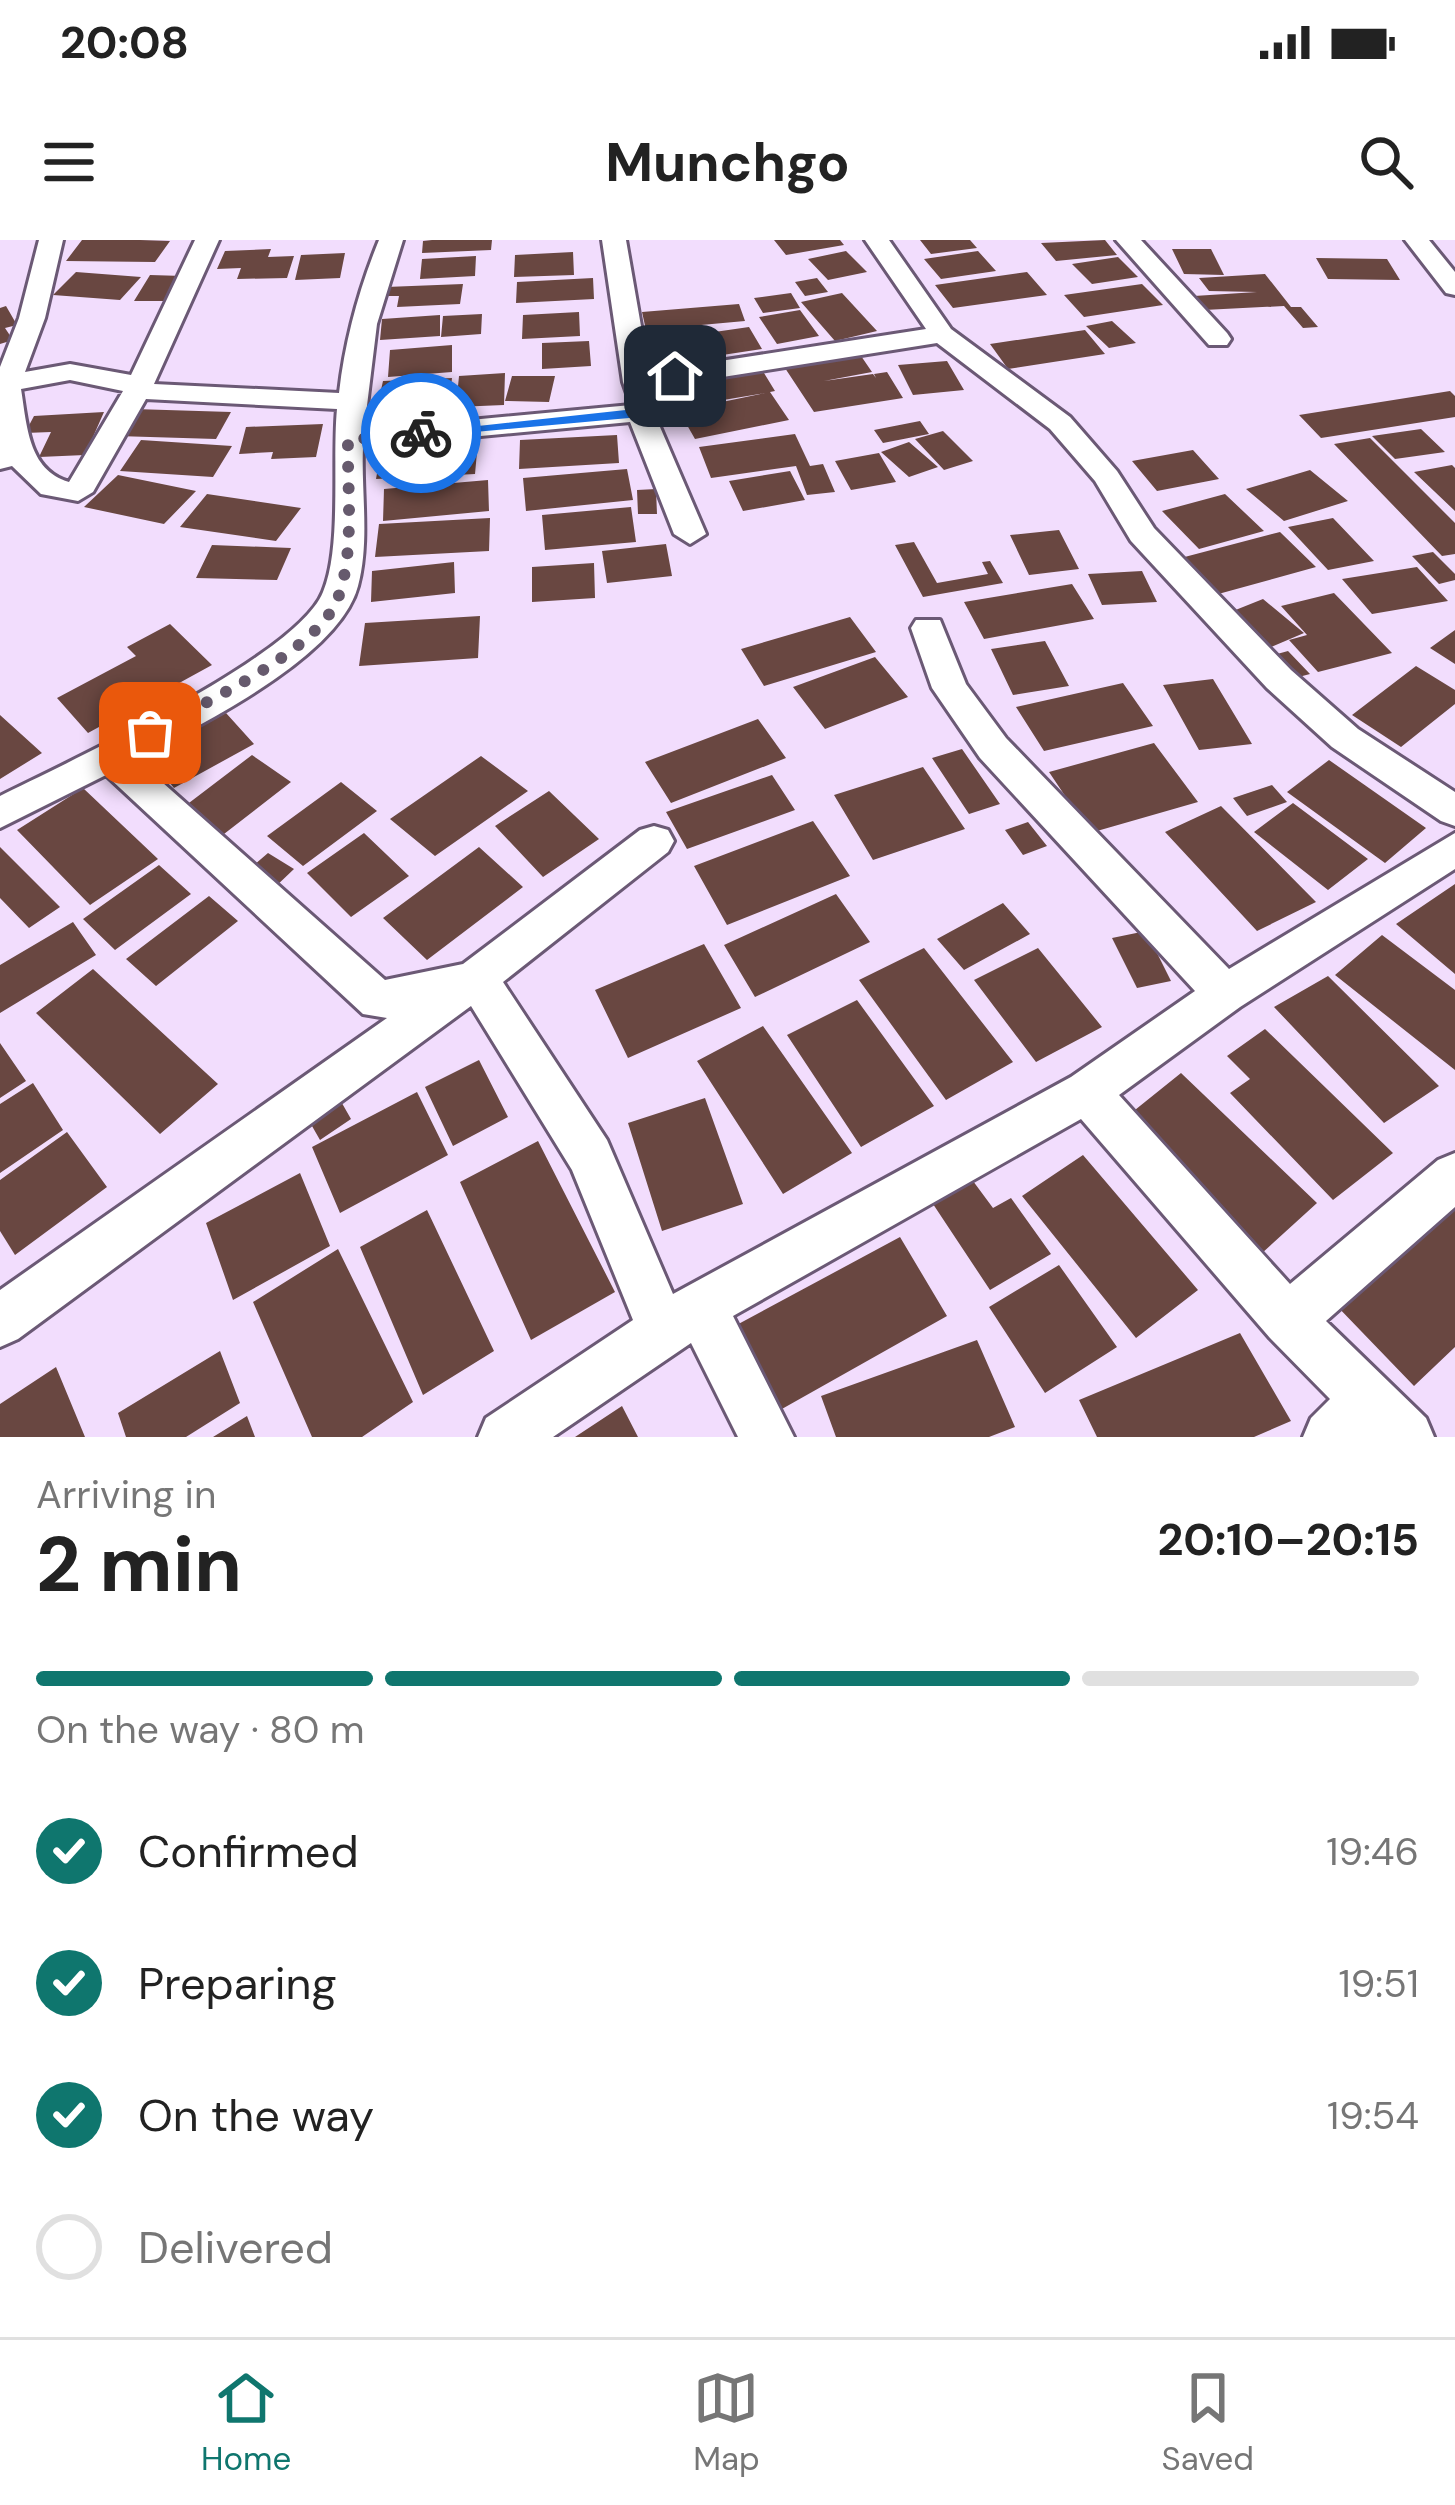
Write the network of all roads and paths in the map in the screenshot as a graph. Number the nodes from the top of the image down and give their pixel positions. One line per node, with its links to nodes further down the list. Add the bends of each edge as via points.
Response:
1 (51, 240): 12 (street)
2 (207, 240): 13 (street)
3 (391, 240): 14 (street, via 369,288)
4 (614, 240): 11 (street)
5 (877, 240): 9 (street)
6 (1128, 240): 10 (street)
7 (1417, 240): 8 (street)
8 (1455, 287)
9 (942, 334): 11 (street); 21 (street, via 1060,423 1142,534 1279,679 1346,738)
10 (1218, 339)
11 (637, 382): 15 (street, via 646,404)
12 (7, 384): 13 (street, via 70,372); 17 (street)
13 (140, 385): 14 (street, via 154,394); 17 (street, via 78,492 52,488)
14 (355, 402): 16 (street)
15 (640, 413): 16 (street); 18 (street)
16 (348, 440): 20 (street, via 344,573 323,624 273,662)
17 (9, 457)
18 (689, 534)
19 (928, 628): 26 (street, via 950,688 993,748)
20 (109, 756): 22 (street); 25 (street, via 378,1001)
21 (1455, 811)
22 (0, 813)
23 (654, 841): 25 (street)
24 (1455, 849): 26 (street)
25 (477, 978): 29 (street); 30 (street)
26 (1225, 994): 27 (street)
27 (1087, 1092): 29 (street); 31 (street)
28 (1455, 1176): 31 (street)
29 (682, 1320): 33 (street); 34 (street)
30 (0, 1321)
31 (1288, 1321): 32 (street)
32 (1370, 1397): 35 (street); 36 (street)
33 (505, 1437)
34 (767, 1437)
35 (1330, 1437)
36 (1407, 1437)

